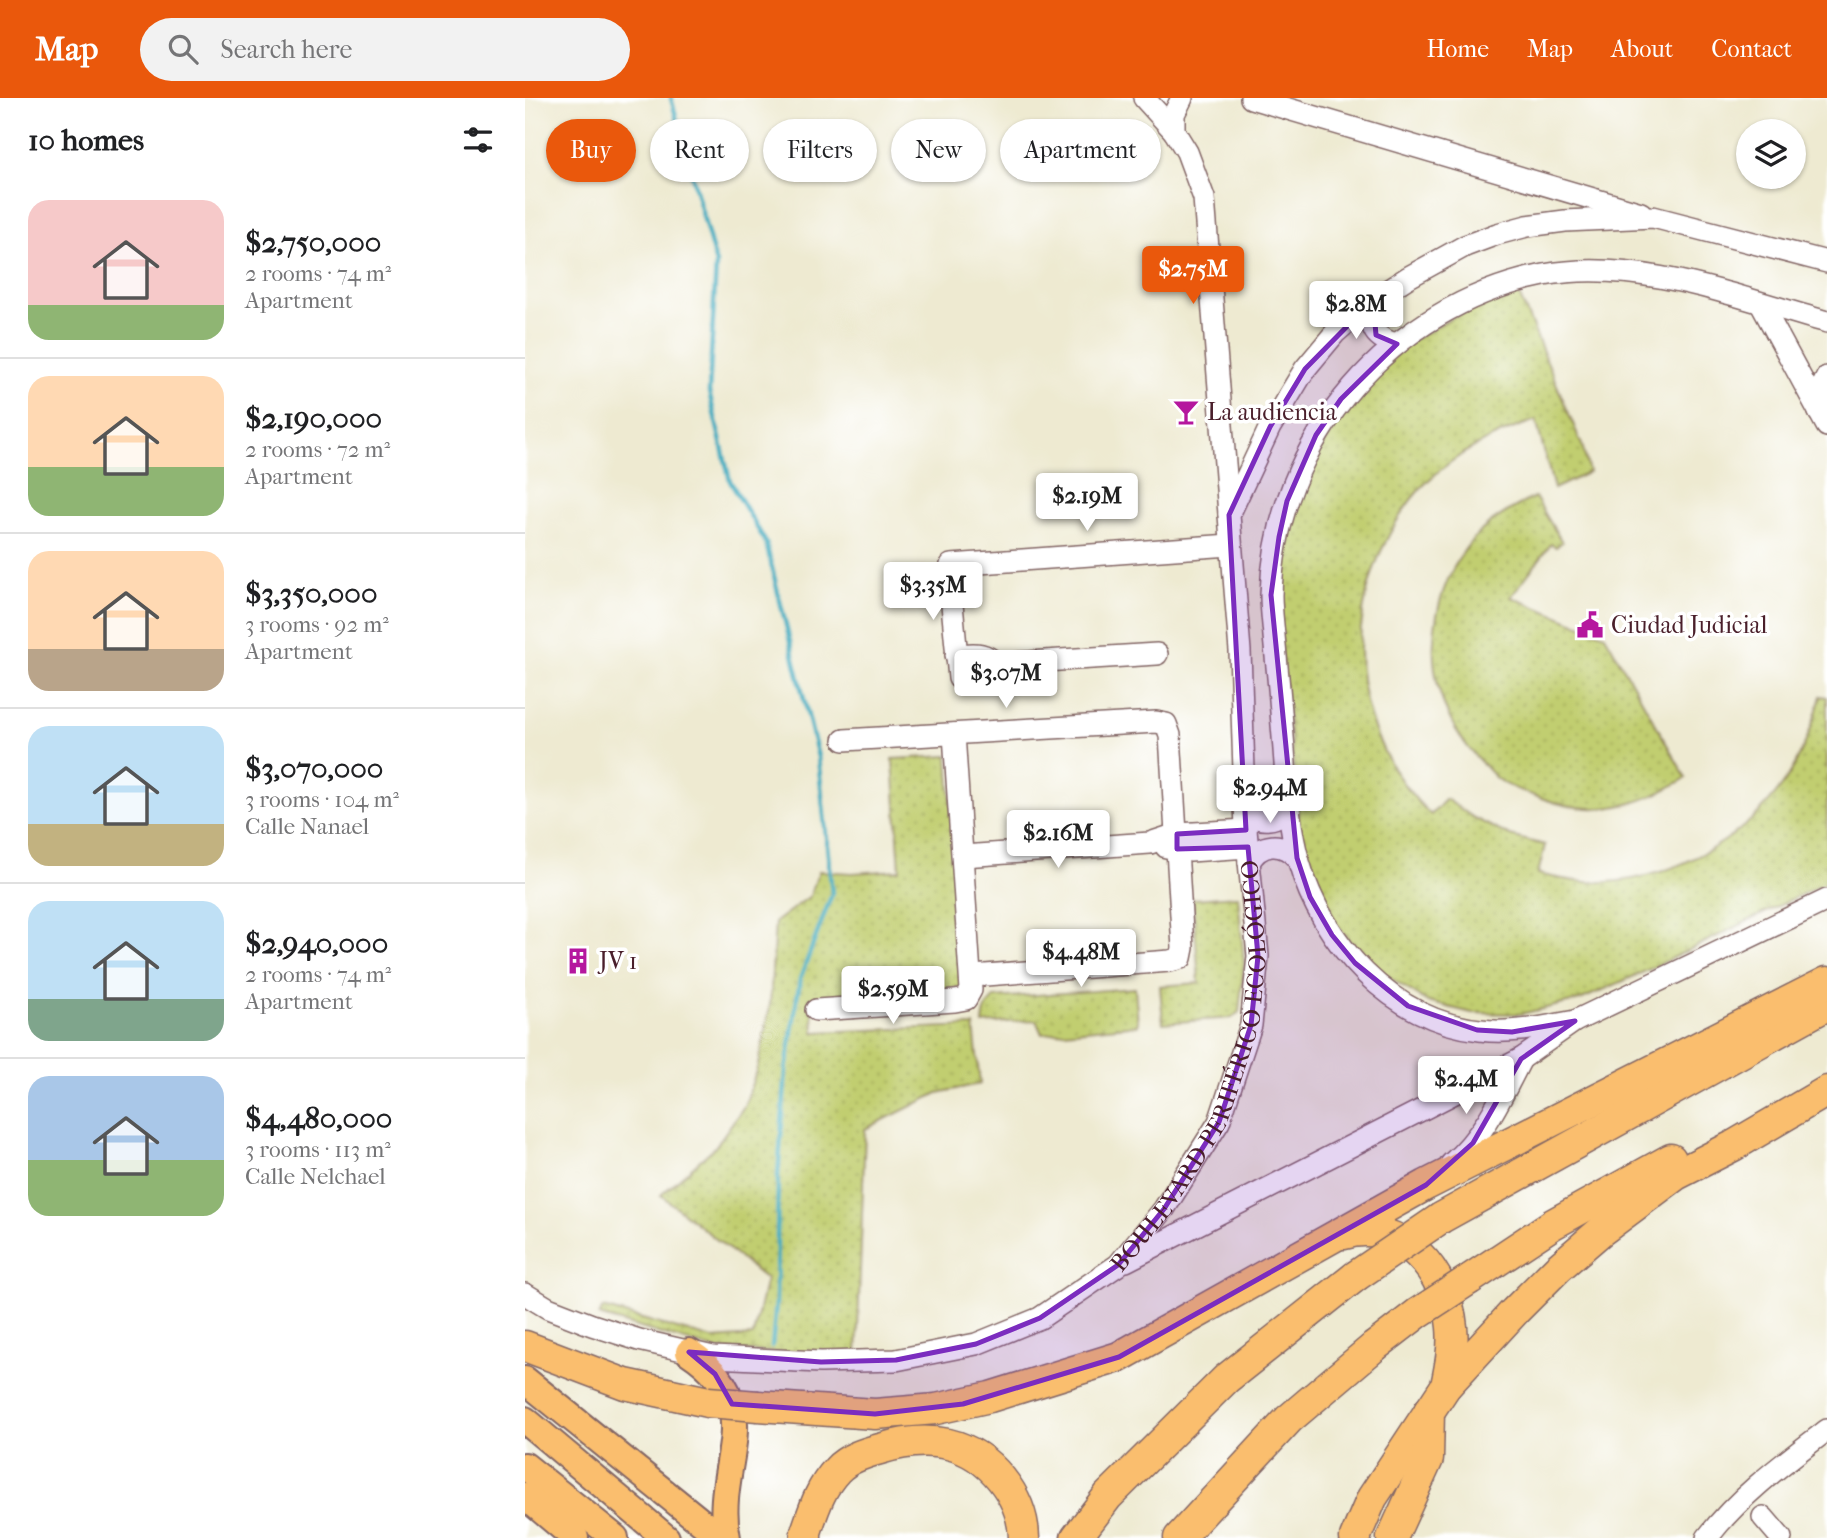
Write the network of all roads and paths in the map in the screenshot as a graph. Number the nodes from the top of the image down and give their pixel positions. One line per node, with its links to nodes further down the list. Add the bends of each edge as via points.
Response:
1 (1144, 98): 4 (street)
2 (1182, 98): 4 (street, via 1174,114)
3 (1251, 98): 5 (street)
4 (1174, 131): 15 (street, via 1204,198)
5 (1612, 204): 6 (street); 7 (street)
6 (1653, 217): 7 (street, BOULEVARD PERIFÉRICO ECOLÓGICO); 8 (street, BOULEVARD PERIFÉRICO ECOLÓGICO)
7 (1595, 220): 9 (street, BOULEVARD PERIFÉRICO ECOLÓGICO, via 1497,234 1465,246)
8 (1827, 262)
9 (1373, 300): 12 (street, via 1376,335); 15 (street, BOULEVARD PERIFÉRICO ECOLÓGICO, via 1335,333 1305,369 1270,426)
10 (1761, 304): 11 (street, BOULEVARD PERIFÉRICO ECOLÓGICO); 12 (street, BOULEVARD PERIFÉRICO ECOLÓGICO, via 1663,278 1584,272 1545,275 1462,302); 14 (street)
11 (1827, 322)
12 (1397, 344): 20 (street, BOULEVARD PERIFÉRICO ECOLÓGICO, via 1341,399 1299,469 1284,513 1271,595)
13 (1827, 377): 14 (street, via 1822,387)
14 (1823, 419)
15 (1229, 515): 16 (street, BOULEVARD PERIFÉRICO ECOLÓGICO)
16 (1230, 545): 17 (street, via 950,565 956,655 979,653 997,664); 21 (street, BOULEVARD PERIFÉRICO ECOLÓGICO, via 1240,651)
17 (1157, 654)
18 (954, 734): 19 (street); 22 (street, via 1166,724); 23 (street)
19 (844, 740)
20 (1290, 805): 21 (street, via 1269,820 1256,818); 24 (street, BOULEVARD PERIFÉRICO ECOLÓGICO)
21 (1247, 837): 22 (street); 24 (street, via 1258,851 1271,846 1286,848); 36 (street, BOULEVARD PERIFÉRICO ECOLÓGICO, via 1258,956 1251,1025 1219,1122 1164,1209)
22 (1177, 842): 23 (street); 26 (street, via 1181,958)
23 (963, 856): 26 (street)
24 (1297, 858): 30 (street, BOULEVARD PERIFÉRICO ECOLÓGICO, via 1310,897 1332,935 1355,963 1408,1006 1442,1022 1477,1030 1512,1032)
25 (1827, 900): 30 (street)
26 (971, 976): 29 (street, via 966,999)
27 (1827, 982): 34 (highway)
28 (1827, 1005): 55 (highway, bridge, via 1441,1218 1356,1276 1226,1379 1108,1496)
29 (816, 1010)
30 (1575, 1021): 31 (street)
31 (1521, 1059): 34 (street, via 1473,1143); 36 (street)
32 (1827, 1074): 56 (highway, bridge, via 1553,1224 1418,1313 1289,1419)
33 (1827, 1091): 41 (highway, via 1676,1175 1601,1231 1531,1294)
34 (1426, 1185): 35 (highway)
35 (1337, 1236): 38 (highway, bridge, via 1119,1357 936,1409 875,1414 708,1402 625,1384); 41 (highway, via 1365,1230 1391,1235 1431,1270 1446,1300 1452,1327)
36 (1118, 1265): 39 (street, BOULEVARD PERIFÉRICO ECOLÓGICO, via 1040,1318 976,1344 896,1360 821,1362)
37 (525, 1294): 39 (street, BOULEVARD PERIFÉRICO ECOLÓGICO, via 592,1325)
38 (525, 1346)
39 (689, 1352): 52 (main road, via 715,1374 734,1412 724,1520)
40 (525, 1380): 51 (main road)
41 (1446, 1386): 42 (highway)
42 (1429, 1411): 57 (highway, via 1372,1498); 58 (highway, via 1427,1459)
43 (525, 1420): 50 (main road)
44 (1827, 1430): 59 (street, via 1766,1477)
45 (525, 1466): 49 (main road)
46 (525, 1496): 48 (main road)
47 (1763, 1517): 60 (street)
48 (575, 1538)
49 (615, 1538)
50 (666, 1538)
51 (721, 1538)
52 (727, 1538)
53 (806, 1538): 54 (highway, via 818,1495 838,1468 860,1455 923,1441 950,1445 996,1472 1021,1511)
54 (1024, 1538)
55 (1076, 1538)
56 (1179, 1538)
57 (1355, 1538)
58 (1392, 1538)
59 (1707, 1538)
60 (1781, 1538)

